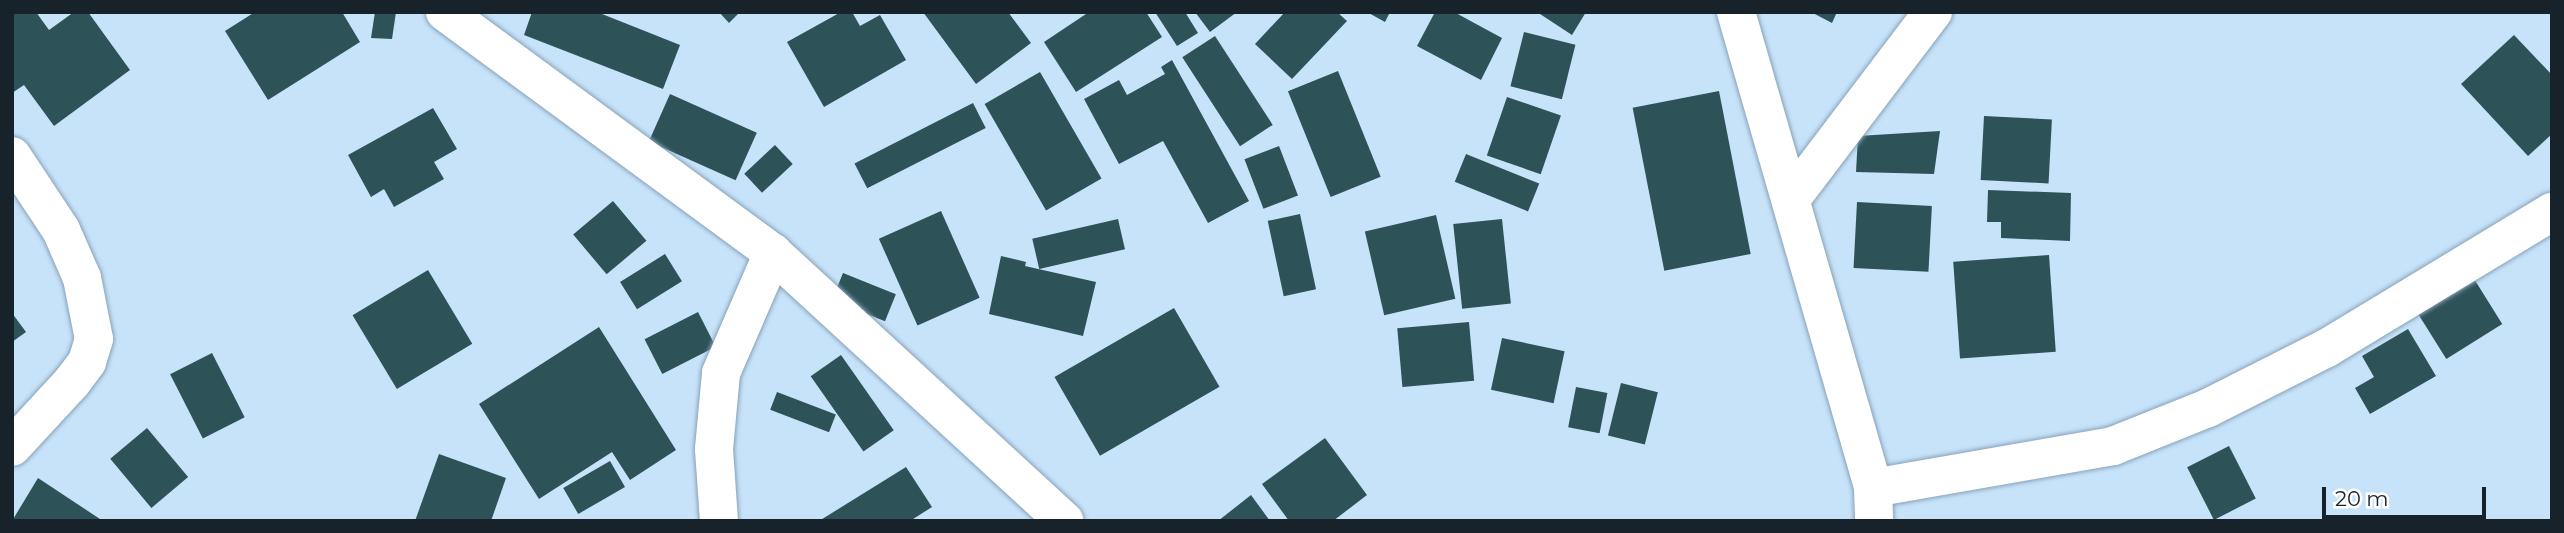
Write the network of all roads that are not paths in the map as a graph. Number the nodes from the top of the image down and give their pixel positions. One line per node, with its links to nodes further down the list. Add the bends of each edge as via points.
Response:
1 (446, 12): 7 (street)
2 (1736, 12): 5 (street, via 1764,120)
3 (1933, 12): 5 (street)
4 (12, 156): 8 (street, via 66,242 92,311 94,339 87,362 72,382)
5 (1791, 199): 9 (street)
6 (2552, 212): 9 (street, via 2327,348 2196,413 2113,446)
7 (773, 253): 10 (street, via 721,373); 11 (street)
8 (12, 447)
9 (1874, 505)
10 (712, 518)
11 (1064, 521)

